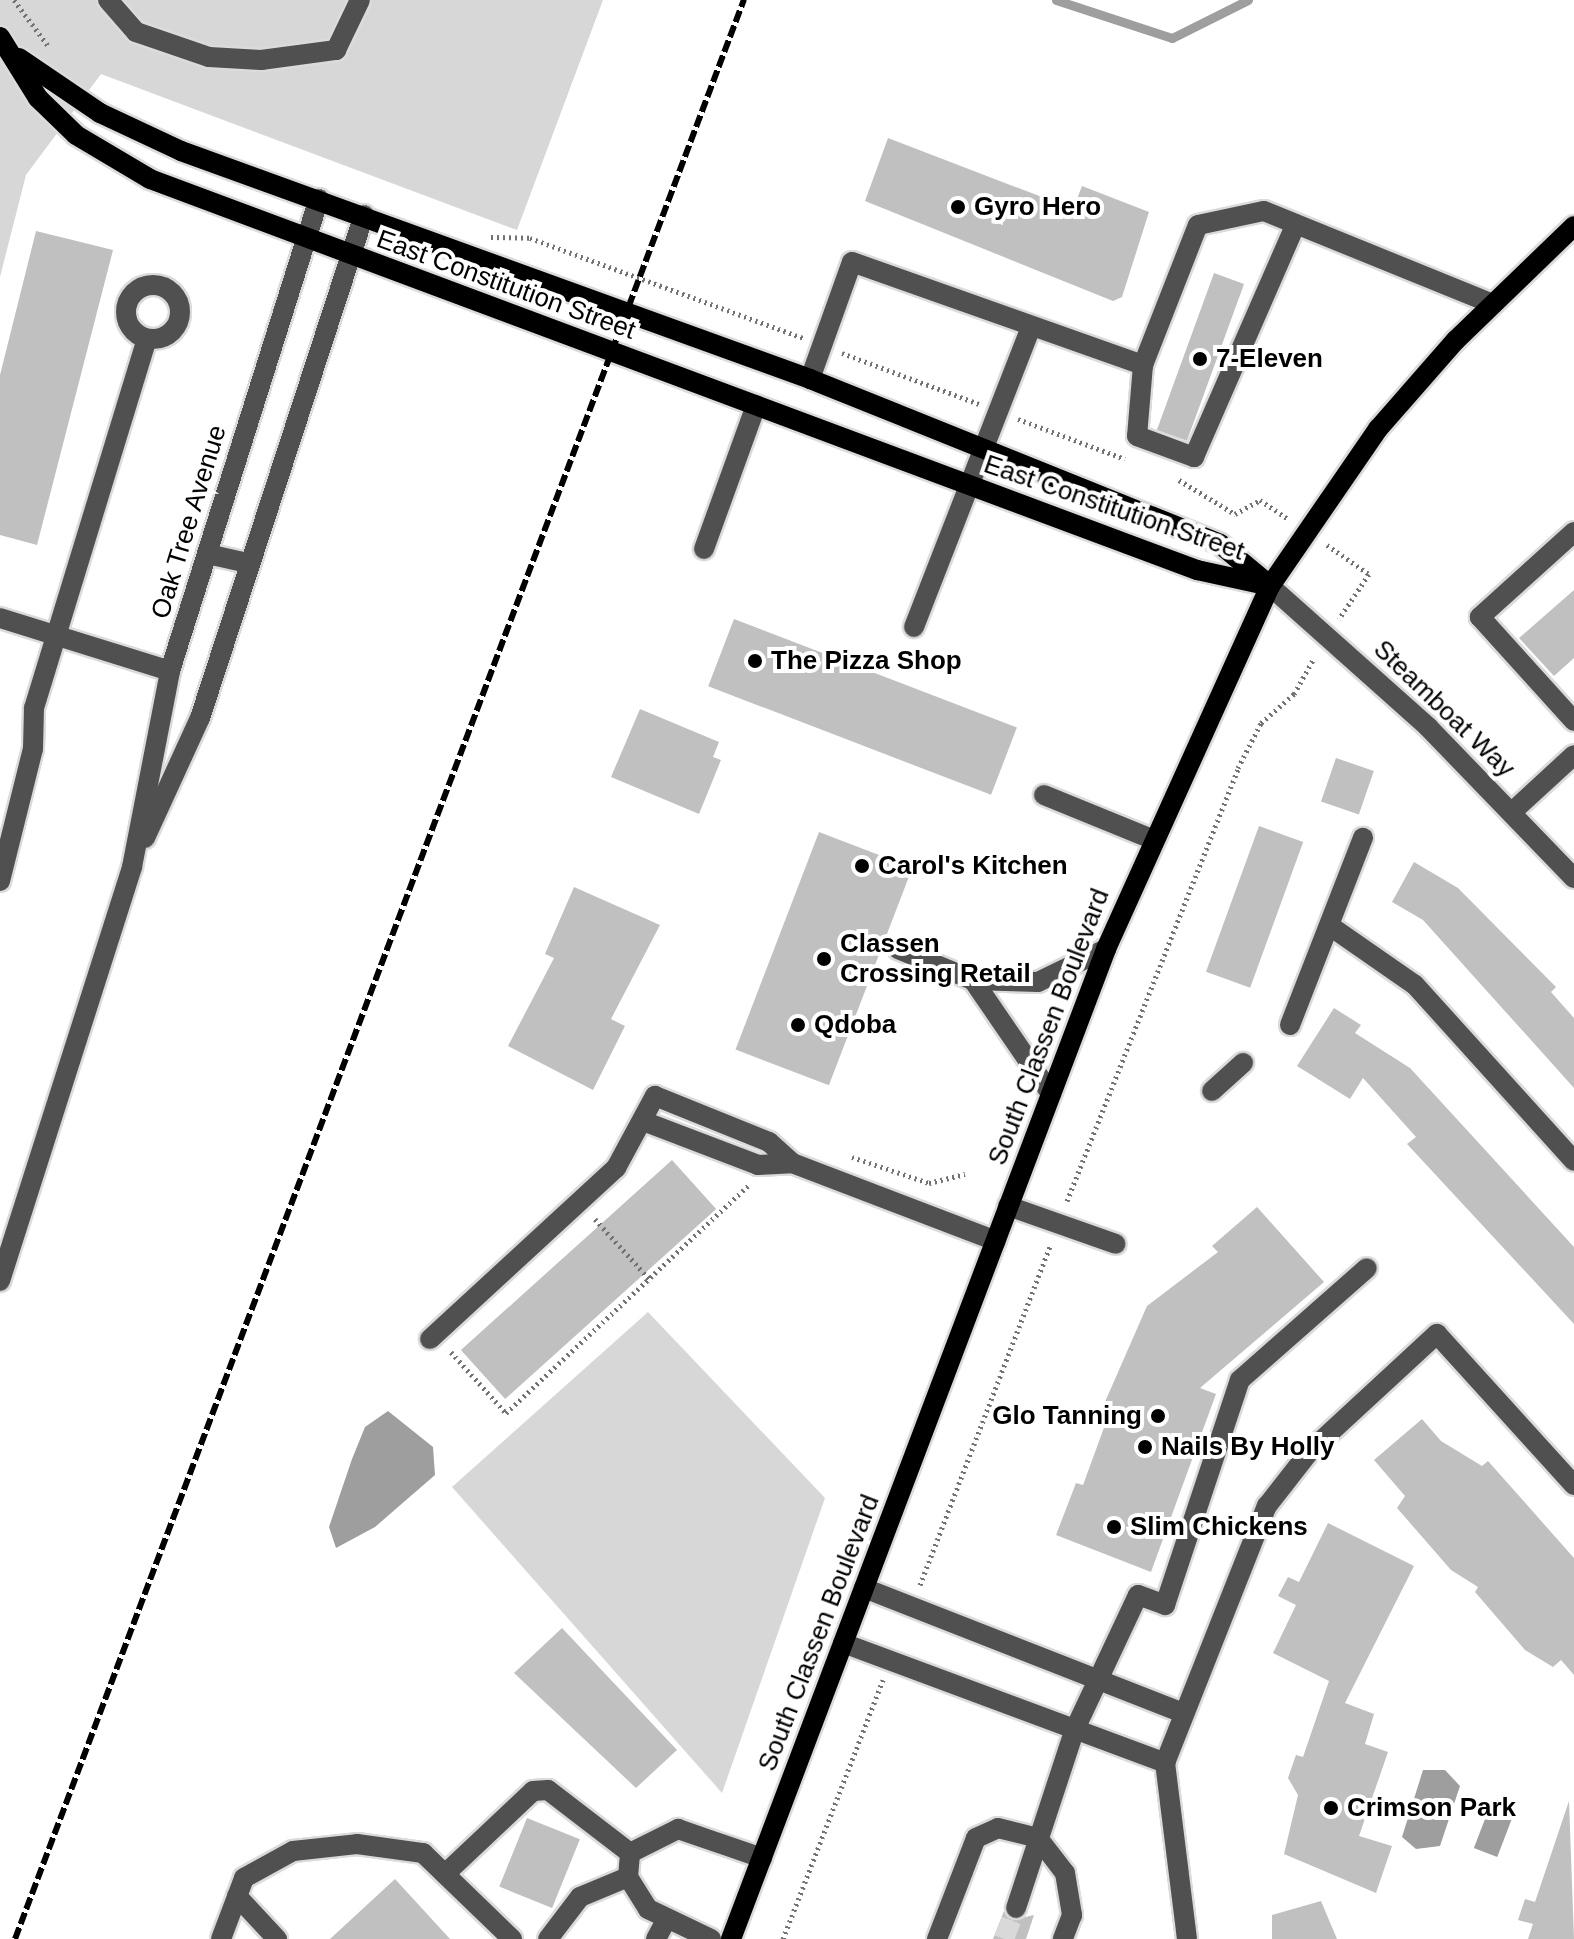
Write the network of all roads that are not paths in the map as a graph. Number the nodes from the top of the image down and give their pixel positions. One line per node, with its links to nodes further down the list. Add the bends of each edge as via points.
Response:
1 (108, 0): 2 (street, via 136,32 209,57 261,60 336,50)
2 (360, 0)
3 (6, 45): 4 (main road, East Constitution Street, via 100,113 181,151); 8 (main road, East Constitution Street, via 38,98 117,162)
4 (319, 199): 5 (main road, East Constitution Street); 8 (street, Oak Tree Avenue)
5 (364, 215): 9 (street, Oak Tree Avenue); 14 (main road, East Constitution Street)
6 (1296, 224): 10 (street); 13 (street, via 1264,211 1198,225); 13 (street, via 1194,457 1137,436)
7 (1574, 226): 10 (main road, South Classen Boulevard)
8 (306, 238): 9 (main road, East Constitution Street); 20 (street, Oak Tree Avenue)
9 (351, 256): 15 (main road, East Constitution Street); 21 (street, Oak Tree Avenue)
10 (1493, 304): 22 (main road, South Classen Boulevard, via 1378,429)
11 (1030, 329): 13 (street); 14 (street, via 852,262); 16 (street)
12 (147, 339): 25 (street)
13 (1143, 365)
14 (810, 379): 16 (main road, East Constitution Street)
15 (756, 405): 17 (main road, East Constitution Street); 19 (street)
16 (982, 451): 17 (street); 22 (main road, East Constitution Street, via 1220,544)
17 (969, 485): 22 (main road, East Constitution Street, via 1197,570); 24 (street)
18 (1574, 532): 27 (street, via 1480,617)
19 (704, 549)
20 (207, 554): 21 (street); 26 (street, Oak Tree Avenue)
21 (248, 563): 33 (street, Oak Tree Avenue, via 200,718)
22 (1270, 586): 30 (street, Steamboat Way); 32 (main road, South Classen Boulevard)
23 (0, 618): 25 (street)
24 (914, 627)
25 (57, 632): 26 (street); 34 (street)
26 (170, 671): 33 (street, Oak Tree Avenue)
27 (1574, 721)
28 (1574, 755): 30 (street)
29 (1044, 795): 32 (street)
30 (1512, 812): 35 (street, Steamboat Way)
31 (1363, 838): 36 (street)
32 (1152, 839): 38 (main road, South Classen Boulevard)
33 (132, 867): 51 (street, Oak Tree Avenue)
34 (1, 869)
35 (1574, 878)
36 (1330, 926): 40 (street); 45 (street, via 1415,985)
37 (898, 949): 39 (street)
38 (1106, 949): 39 (street, via 1038,982); 43 (main road, South Classen Boulevard)
39 (973, 980): 43 (street)
40 (1290, 1025)
41 (1243, 1063): 42 (street)
42 (1212, 1091)
43 (1051, 1094): 47 (main road, South Classen Boulevard)
44 (643, 1121): 46 (street, via 758,1165); 46 (street, via 655,1096 769,1142); 52 (street, via 616,1168)
45 (1574, 1161)
46 (792, 1163): 48 (street)
47 (1008, 1206): 48 (main road, South Classen Boulevard); 49 (street)
48 (996, 1241): 54 (main road, South Classen Boulevard)
49 (1116, 1244)
50 (1367, 1268): 56 (street, via 1240,1380 1165,1605 1138,1595)
51 (0, 1281)
52 (437, 1342)
53 (1574, 1485): 57 (street, via 1437,1334 1310,1451 1267,1506)
54 (864, 1588): 55 (main road, South Classen Boulevard); 56 (street)
55 (843, 1643): 58 (street); 62 (main road, South Classen Boulevard)
56 (1098, 1679): 57 (street); 58 (street)
57 (1183, 1713): 59 (street)
58 (1075, 1729): 59 (street); 60 (street)
59 (1165, 1763): 77 (street)
60 (1038, 1838): 66 (street); 75 (street, via 998,1828 976,1838); 76 (street, via 1065,1873 1072,1915)
61 (630, 1853): 62 (street, via 678,1829); 63 (street, via 548,1790 533,1791); 64 (street)
62 (762, 1858): 74 (main road, South Classen Boulevard)
63 (445, 1874): 65 (street, via 423,1853 400,1845 357,1844 293,1851); 70 (street)
64 (628, 1877): 67 (street, via 648,1909); 71 (street, via 580,1897)
65 (240, 1887): 68 (street); 69 (street)
66 (1016, 1908)
67 (666, 1920): 72 (street); 73 (street)
68 (221, 1939)
69 (277, 1939)
70 (512, 1939)
71 (548, 1939)
72 (656, 1939)
73 (711, 1939)
74 (731, 1939)
75 (937, 1939)
76 (1063, 1939)
77 (1187, 1939)

